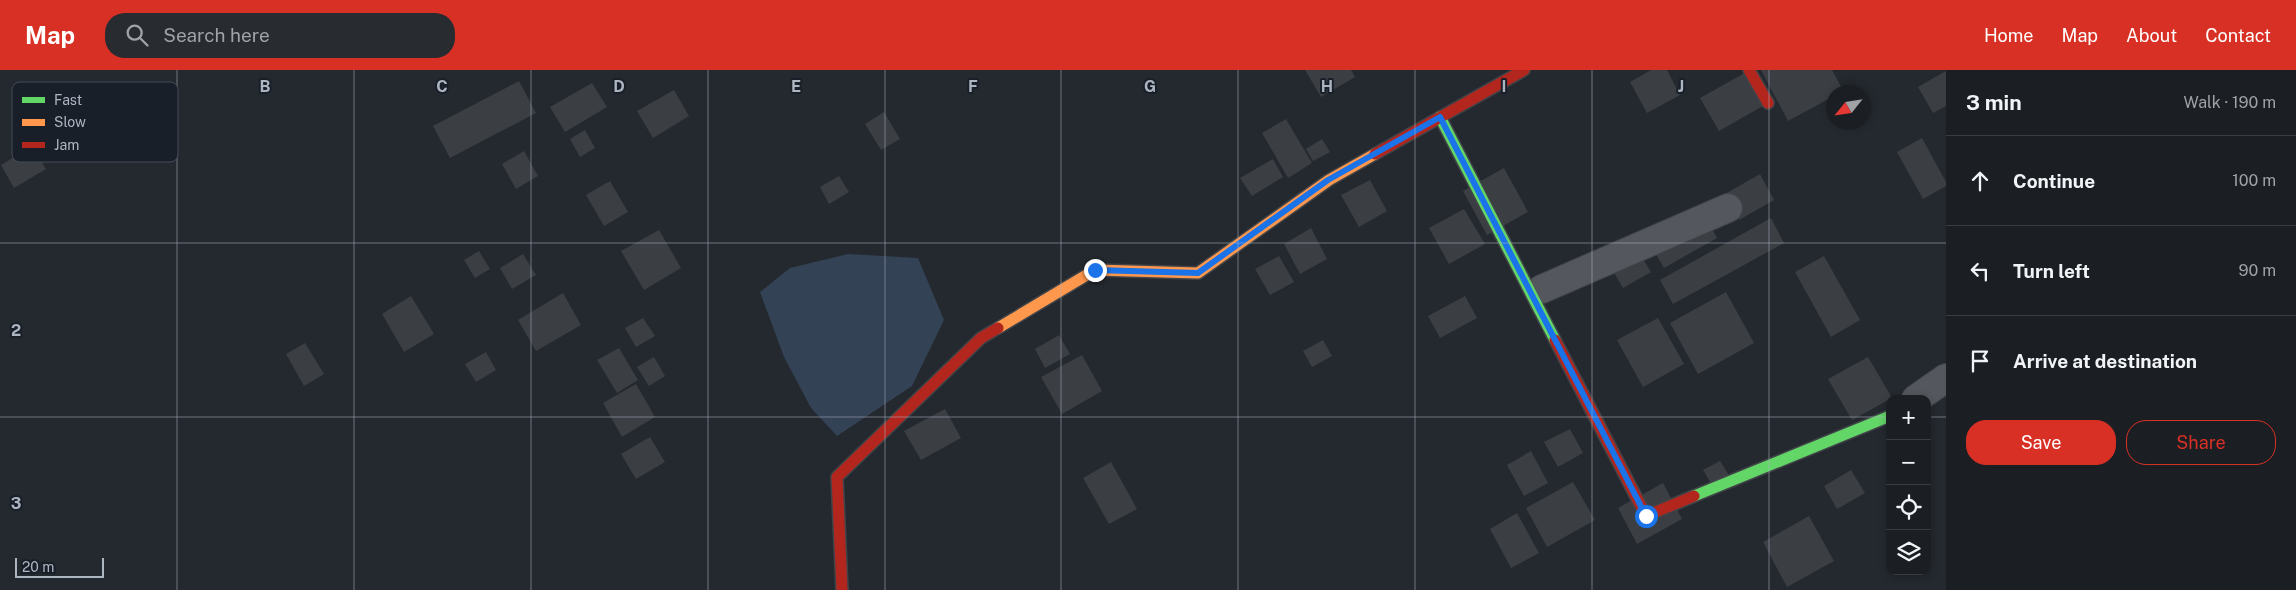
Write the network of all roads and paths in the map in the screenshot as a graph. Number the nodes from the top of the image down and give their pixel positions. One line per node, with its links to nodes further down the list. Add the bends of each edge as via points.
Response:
1 (1524, 70): 4 (street)
2 (1748, 70): 3 (street)
3 (1768, 103)
4 (1440, 117): 9 (street, via 1646,516); 10 (street, via 1328,180 1198,273 1095,270 980,338 837,477)
5 (1728, 208): 6 (street)
6 (1542, 289)
7 (1946, 378): 8 (street)
8 (1922, 395)
9 (1886, 418)
10 (842, 590)

